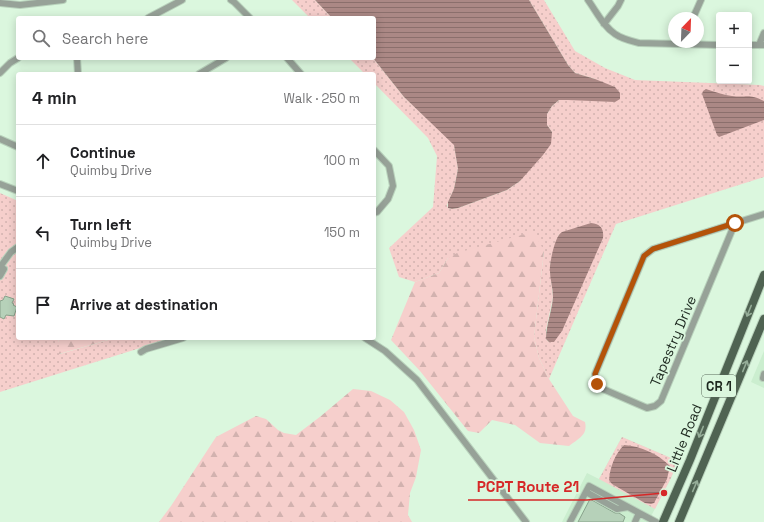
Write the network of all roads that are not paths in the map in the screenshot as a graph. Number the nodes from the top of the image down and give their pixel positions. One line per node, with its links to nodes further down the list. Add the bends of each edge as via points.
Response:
1 (63, 0): 7 (street)
2 (182, 0): 10 (street)
3 (231, 0): 11 (street)
4 (588, 0): 12 (street)
5 (621, 0): 12 (street)
6 (701, 0): 9 (street)
7 (21, 2): 8 (street)
8 (0, 3)
9 (696, 12)
10 (152, 16)
11 (248, 16)
12 (604, 24): 14 (street, via 615,34 633,41)
13 (764, 33): 17 (street)
14 (668, 43)
15 (704, 44): 16 (street)
16 (716, 45)
17 (761, 45)
18 (16, 59): 25 (street)
19 (77, 60): 22 (street)
20 (223, 60): 23 (street)
21 (288, 60): 24 (street)
22 (78, 72)
23 (202, 72)
24 (299, 72)
25 (0, 73)
26 (0, 139): 27 (street)
27 (16, 146)
28 (376, 152): 31 (street, via 389,166 393,186 388,199)
29 (0, 184): 30 (street)
30 (16, 190)
31 (376, 212)
32 (764, 214): 33 (street)
33 (735, 223): 33 (street, Tapestry Drive, via 661,401 647,408 603,389 597,384 595,374 644,256 653,249)
34 (16, 248): 35 (street)
35 (0, 267): 37 (street, via 4,269)
36 (764, 275): 50 (main road, Little Road / CR 1, one-way to 50)
37 (0, 276)
38 (764, 319): 39 (main road, Little Road / CR 1)
39 (762, 328): 51 (main road, Little Road / CR 1, one-way to 39)
40 (176, 340): 42 (street)
41 (368, 340): 46 (street, via 386,351 417,380)
42 (141, 352)
43 (764, 374): 44 (street)
44 (764, 378)
45 (639, 513): 47 (street, via 589,486); 48 (street); 49 (street)
46 (526, 522)
47 (570, 522)
48 (635, 522)
49 (656, 522)
50 (663, 522)
51 (679, 522)

